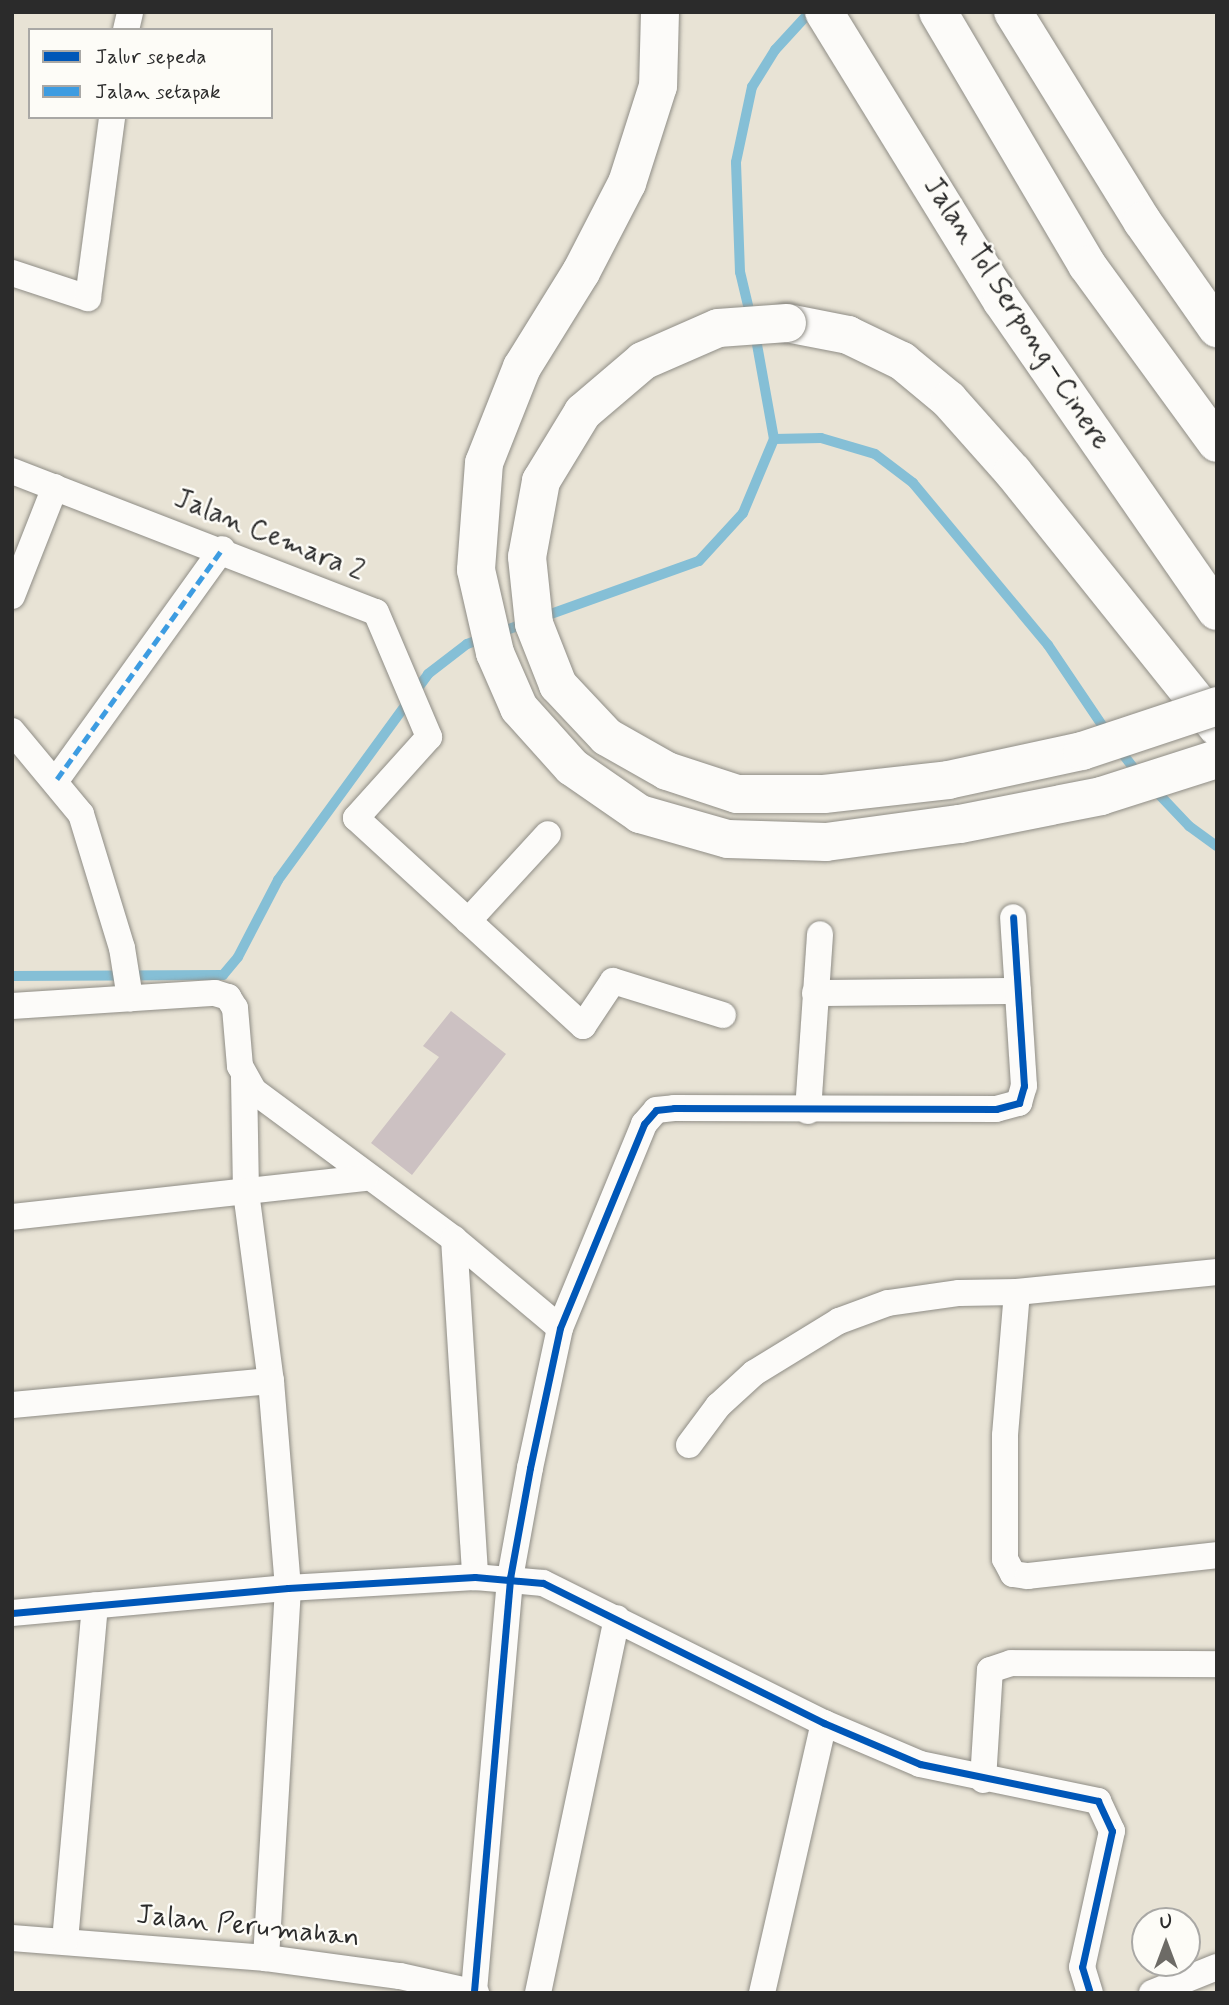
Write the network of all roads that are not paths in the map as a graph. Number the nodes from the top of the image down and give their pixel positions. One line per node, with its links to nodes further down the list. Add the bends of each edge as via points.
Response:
1 (660, 12): 17 (highway, via 658,86 627,183 581,272 522,367 484,463 477,570 495,653 519,708 572,767 640,814 728,839 826,842 960,824 1101,796)
2 (824, 12): 13 (highway, Jalan Tol Serpong–Cinere, via 1002,301)
3 (938, 12): 8 (highway, via 1087,265)
4 (1013, 12): 7 (highway, via 1142,221)
5 (112, 119): 6 (street, via 88,298)
6 (12, 273)
7 (1217, 327)
8 (1217, 443)
9 (12, 471): 10 (street, Jalan Cemara 2)
10 (55, 486): 11 (street, Jalan Cemara 2); 12 (street)
11 (222, 549): 18 (street); 21 (street, Jalan Cemara 2, via 376,612 429,737 356,818)
12 (12, 596)
13 (1217, 611)
14 (1217, 706): 15 (highway, bridge, via 1082,751 948,780 824,794 737,794 667,771 607,737 558,685 534,624 527,556 541,481 583,412 643,361 718,328 787,323 848,335 891,356 949,400 1013,472)
15 (1217, 727)
16 (12, 731): 18 (street)
17 (1217, 759)
18 (57, 779): 25 (street, via 81,814 122,948)
19 (548, 834): 21 (street)
20 (1013, 917): 23 (street)
21 (468, 921): 27 (street, via 583,1026 613,981)
22 (820, 934): 24 (street)
23 (1018, 991): 24 (street); 29 (street, via 1024,1086 1019,1103 996,1109)
24 (816, 992): 29 (street)
25 (130, 998): 26 (street); 28 (street, via 215,992 229,997 235,1008)
26 (12, 1006)
27 (723, 1014)
28 (244, 1078): 30 (street, via 254,1091); 31 (street)
29 (808, 1111): 36 (street, via 656,1110 644,1124)
30 (365, 1178): 31 (street); 33 (street)
31 (246, 1192): 32 (street); 37 (street)
32 (12, 1217)
33 (454, 1239): 36 (street); 41 (street)
34 (1217, 1272): 35 (street)
35 (1017, 1292): 39 (street, via 959,1293 888,1303 839,1321 754,1373 718,1406); 40 (street, via 1005,1436 1005,1559 1013,1574)
36 (559, 1328): 42 (street)
37 (271, 1381): 38 (street); 43 (street)
38 (12, 1405)
39 (690, 1445)
40 (1217, 1555)
41 (475, 1577): 42 (street); 43 (street)
42 (510, 1578): 46 (street, via 542,1583); 54 (street)
43 (288, 1588): 44 (street); 52 (street)
44 (94, 1605): 45 (street); 51 (street)
45 (12, 1614)
46 (617, 1618): 48 (street); 55 (street)
47 (1217, 1664): 49 (street, via 1012,1663 990,1670)
48 (824, 1723): 49 (street, via 920,1764); 56 (street)
49 (983, 1780): 57 (street, via 1087,1797 1105,1811 1112,1831 1082,1967)
50 (12, 1938): 51 (street, Jalan Perumahan)
51 (65, 1941): 52 (street, Jalan Perumahan)
52 (266, 1958): 54 (street, Jalan Perumahan)
53 (1217, 1967): 58 (street)
54 (475, 1992)
55 (538, 1993)
56 (762, 1993)
57 (1090, 1993)
58 (1152, 1993)

